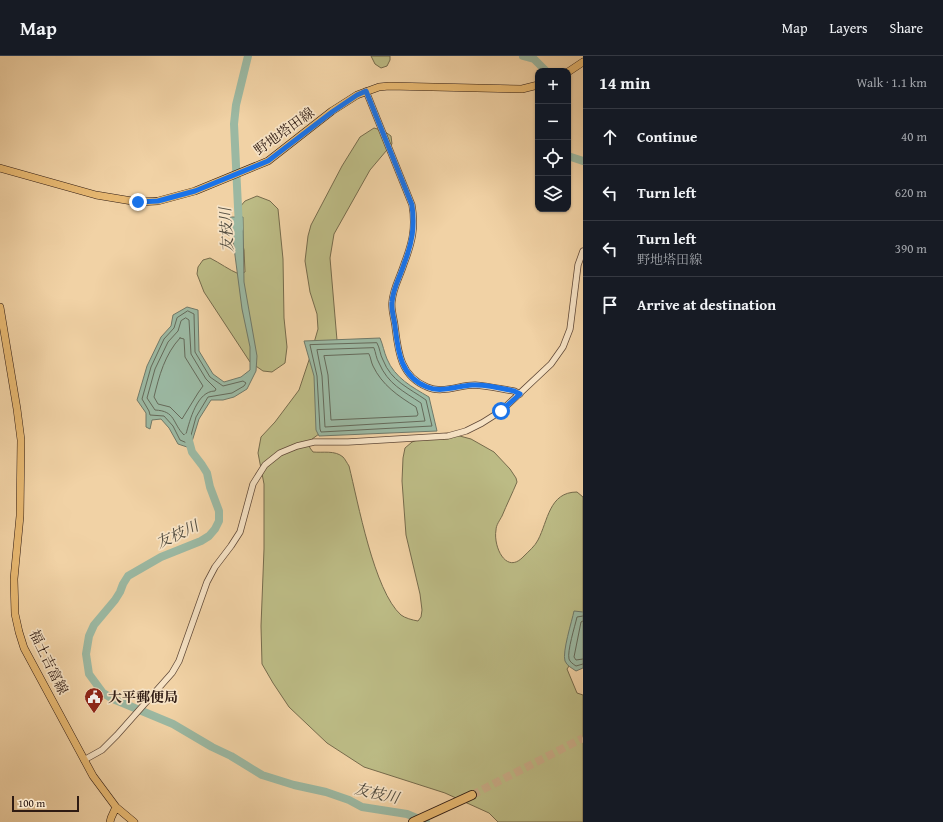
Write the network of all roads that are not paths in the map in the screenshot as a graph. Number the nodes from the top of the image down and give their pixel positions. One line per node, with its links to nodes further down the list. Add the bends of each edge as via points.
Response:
1 (583, 62): 2 (main road)
2 (571, 70)
3 (535, 86): 4 (main road, 野地塔田線, via 522,89 390,86)
4 (366, 91): 5 (main road, 野地塔田線, via 332,112 268,161 195,191 158,201 138,202 96,195); 8 (street, via 412,205 414,220 414,231 392,303 398,354 406,369 427,387 440,390 473,385)
5 (0, 168)
6 (583, 251): 8 (street, via 578,265 570,329 563,347 551,364)
7 (0, 307): 9 (main road, 福土吉富線, via 20,440 20,516 14,579 15,614 24,648)
8 (520, 394): 9 (street, via 482,423 448,436 314,442 280,453 265,466 253,484 240,532 207,582 179,661 172,673 102,750)
9 (84, 760): 11 (main road, 福土吉富線)
10 (472, 796): 14 (highway)
11 (116, 807): 12 (main road); 13 (main road, 福土吉富線)
12 (110, 822)
13 (134, 822)
14 (413, 822)

